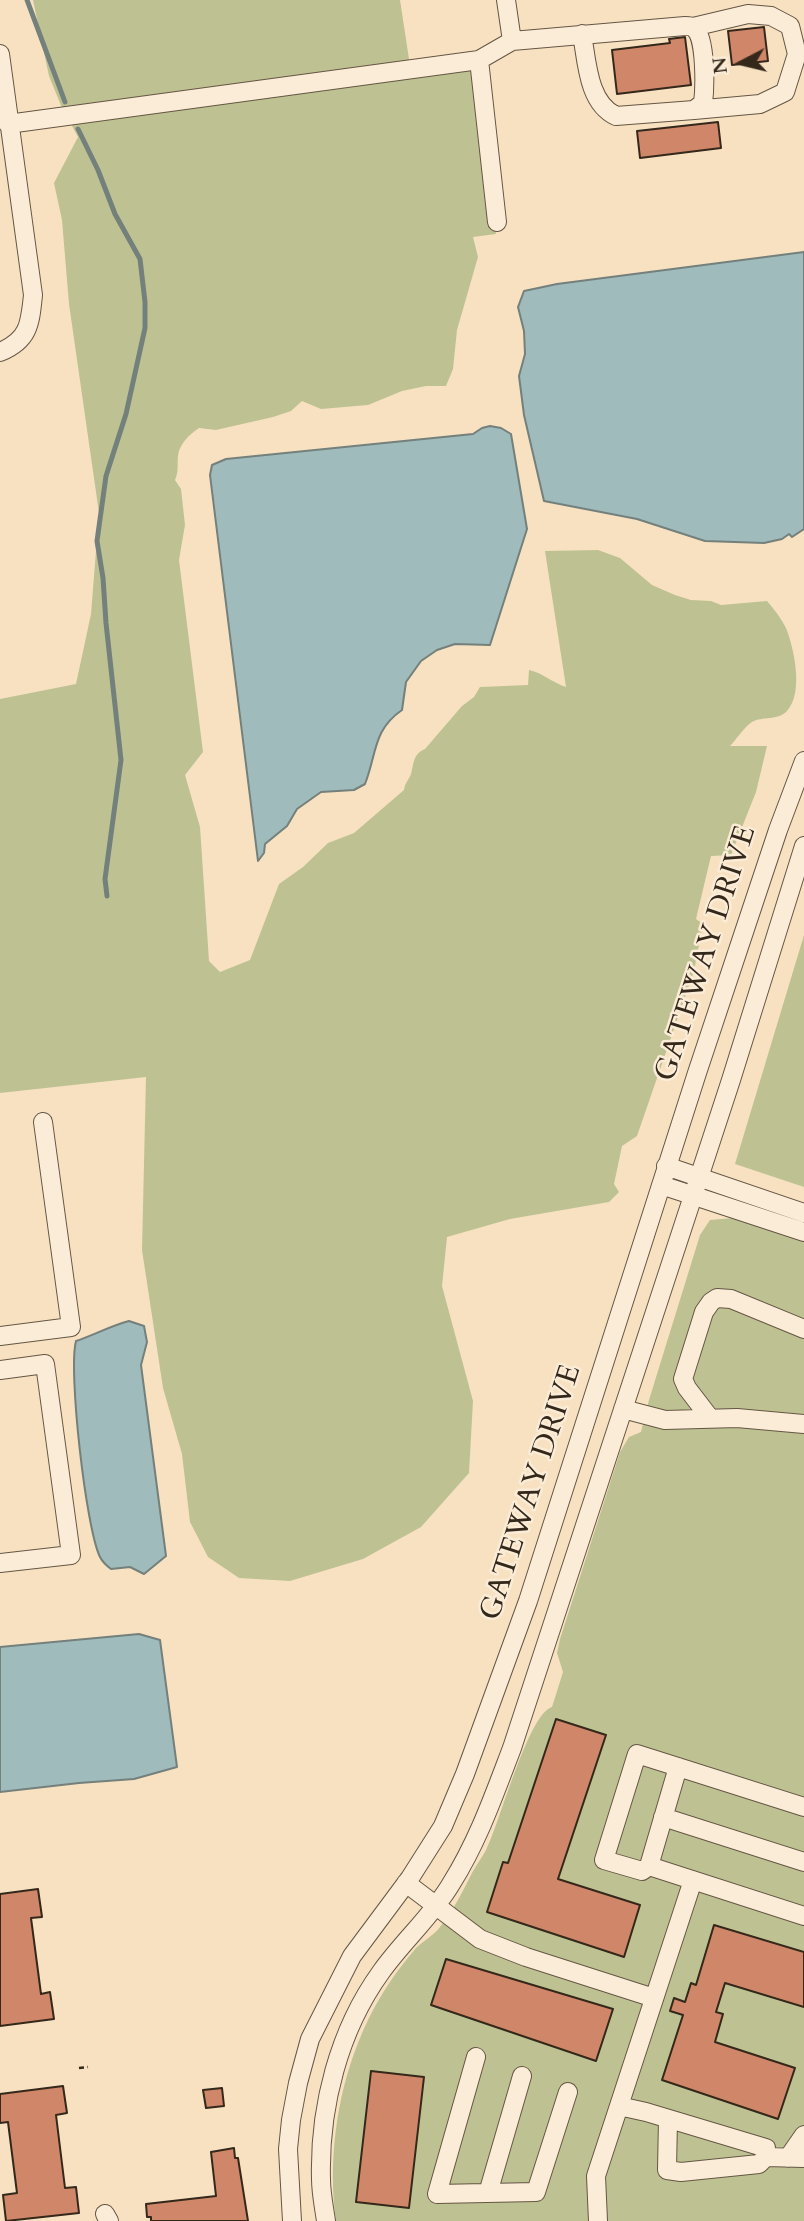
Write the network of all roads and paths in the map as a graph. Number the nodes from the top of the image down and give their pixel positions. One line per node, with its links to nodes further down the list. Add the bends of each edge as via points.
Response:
1 (506, 0): 4 (street)
2 (692, 27): 3 (street); 7 (street, via 701,43 705,85 703,103); 7 (street, via 748,14 771,16 790,26 797,54 785,92 760,104)
3 (582, 34): 4 (street); 7 (street, via 597,100 606,111 616,117)
4 (512, 41): 6 (street)
5 (0, 54): 8 (street)
6 (479, 60): 8 (street); 9 (street)
7 (694, 110)
8 (8, 124): 10 (street, via 33,295 30,323 23,337)
9 (497, 222)
10 (0, 352)
11 (804, 761): 14 (street, GATEWAY DRIVE)
12 (804, 846): 15 (street, GATEWAY DRIVE)
13 (43, 1122): 21 (street, via 71,1327)
14 (666, 1166): 15 (street); 16 (street, GATEWAY DRIVE)
15 (699, 1177): 17 (street, GATEWAY DRIVE); 18 (street)
16 (661, 1185): 17 (street); 27 (street, GATEWAY DRIVE)
17 (693, 1195): 19 (street); 23 (street, GATEWAY DRIVE)
18 (804, 1213)
19 (804, 1232)
20 (804, 1329): 24 (street, via 731,1299 718,1297 710,1302 683,1379)
21 (0, 1336)
22 (0, 1370): 26 (street, via 45,1364 71,1555)
23 (623, 1409): 24 (street, via 665,1420); 28 (street, GATEWAY DRIVE)
24 (710, 1418): 25 (street)
25 (804, 1424)
26 (0, 1563)
27 (504, 1668): 28 (street); 35 (street, GATEWAY DRIVE, via 443,1826)
28 (535, 1679): 36 (street, GATEWAY DRIVE, via 478,1836)
29 (678, 1767): 30 (street); 31 (street); 33 (street, via 637,1754 604,1860 642,1871)
30 (804, 1807)
31 (663, 1817): 32 (street); 33 (street)
32 (804, 1862)
33 (649, 1866): 34 (street)
34 (693, 1880): 37 (street); 38 (street)
35 (406, 1883): 36 (street); 50 (street, GATEWAY DRIVE, via 352,1956 310,2039 288,2149)
36 (434, 1906): 38 (street, via 480,1939); 51 (street, GATEWAY DRIVE, via 380,1973 341,2051 324,2118 321,2180)
37 (804, 1916)
38 (654, 1998): 44 (street)
39 (476, 2057): 49 (street, via 437,2194)
40 (88, 2067): 41 (path)
41 (79, 2068)
42 (522, 2077): 49 (street)
43 (568, 2092): 49 (street, via 536,2192)
44 (619, 2106): 45 (street); 52 (street, via 596,2176)
45 (668, 2119): 47 (street, via 766,2148); 47 (street, via 667,2170 759,2164)
46 (804, 2135): 48 (street)
47 (766, 2157): 48 (street)
48 (796, 2158)
49 (488, 2193)
50 (292, 2221)
51 (326, 2221)
52 (598, 2221)

